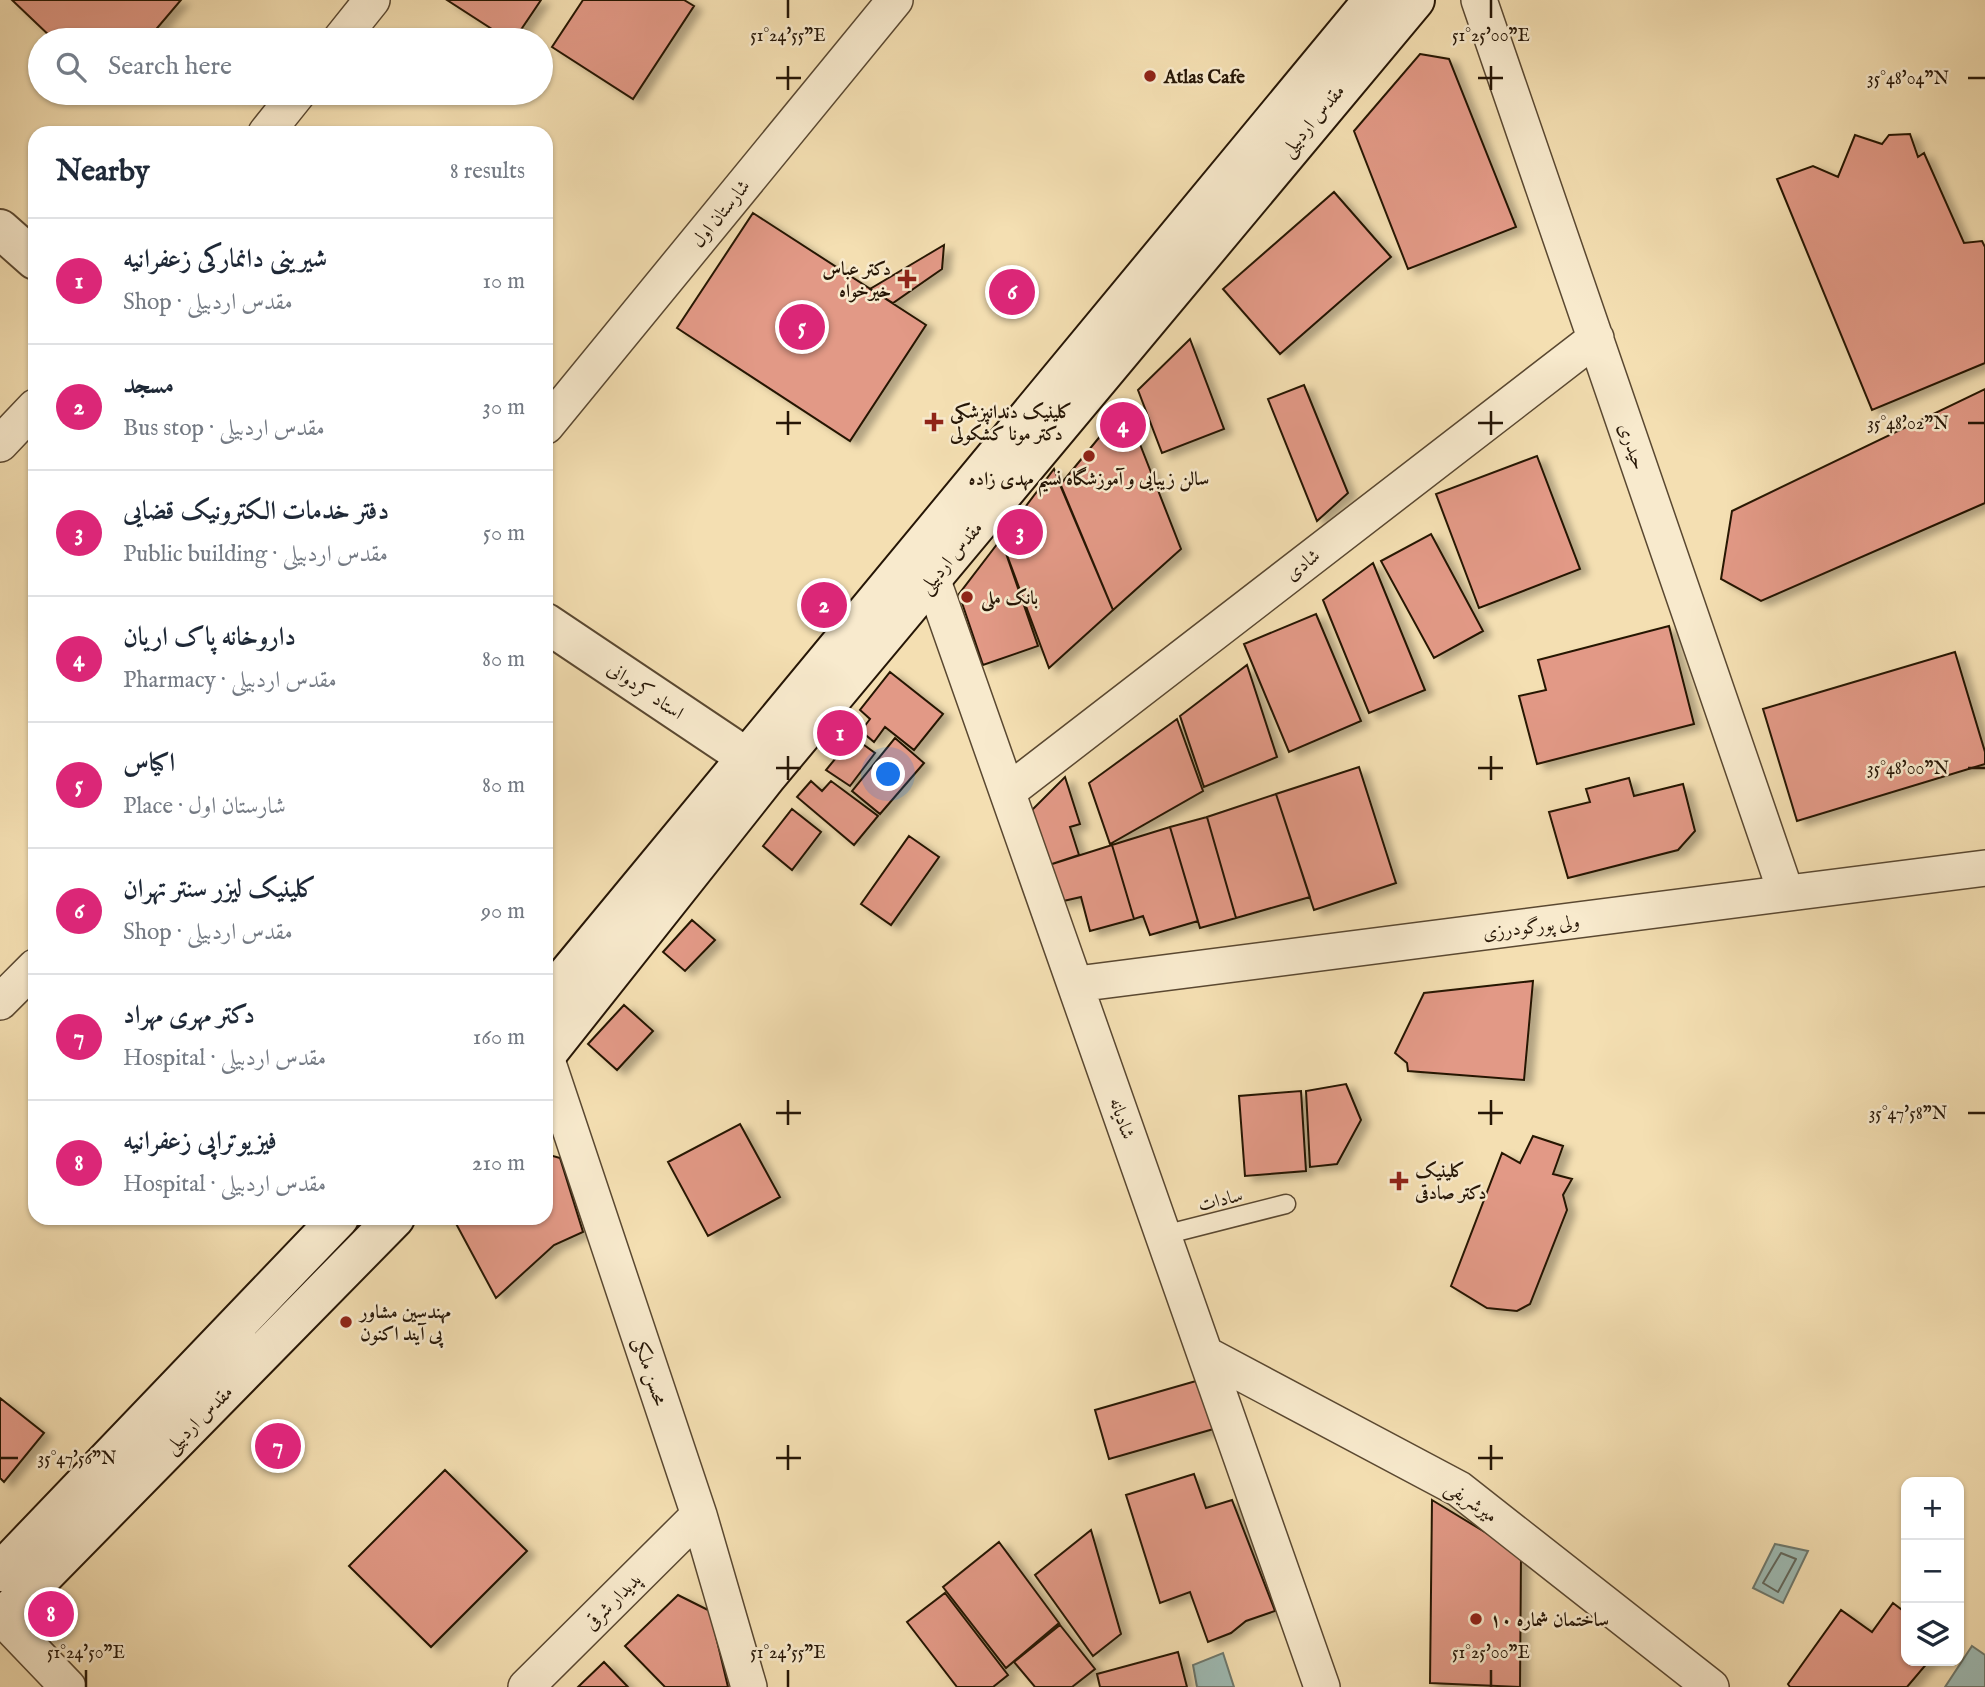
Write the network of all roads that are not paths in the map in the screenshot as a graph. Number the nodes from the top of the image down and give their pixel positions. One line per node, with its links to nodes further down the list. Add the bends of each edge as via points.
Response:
1 (372, 0): 6 (street)
2 (895, 0): 13 (street, شارستان اول)
3 (1373, 0): 15 (main road, مقدس اردبیلی)
4 (1415, 0): 15 (main road, مقدس اردبیلی)
5 (1479, 0): 11 (street, حیدری)
6 (350, 28)
7 (288, 105): 8 (street)
8 (272, 126)
9 (0, 229): 10 (main road)
10 (28, 254)
11 (1596, 338): 18 (street, شادی); 20 (street, حیدری)
12 (28, 414): 14 (street)
13 (553, 417)
14 (0, 444)
15 (923, 566): 17 (main road, مقدس اردبیلی); 18 (street, شادیانه)
16 (553, 628): 17 (main road, استاد کردوانی)
17 (757, 766): 23 (main road, مقدس اردبیلی); 25 (main road, مقدس اردبیلی)
18 (1009, 791): 22 (street, شادیانه)
19 (1985, 868): 20 (street, ولی پورگودرزی)
20 (1786, 893): 22 (street, ولی پورگودرزی)
21 (28, 974): 24 (street)
22 (1077, 984): 30 (street, شادیانه)
23 (553, 992)
24 (0, 1002)
25 (553, 1046)
26 (553, 1077): 32 (street, محسن ملکی)
27 (1286, 1204): 30 (lane, سادات)
28 (332, 1225): 33 (main road, مقدس اردبیلی)
29 (388, 1225): 34 (main road, مقدس اردبیلی)
30 (1164, 1235): 31 (street, شادیانه)
31 (1207, 1355): 38 (street, شادیانه); 39 (street, میرشریفی, via 1459,1489)
32 (699, 1515): 36 (street, پدیدار شرقی); 37 (street, محسن ملکی)
33 (0, 1572)
34 (1, 1618): 35 (street)
35 (68, 1687)
36 (526, 1687)
37 (749, 1687)
38 (1322, 1687)
39 (1711, 1687)

